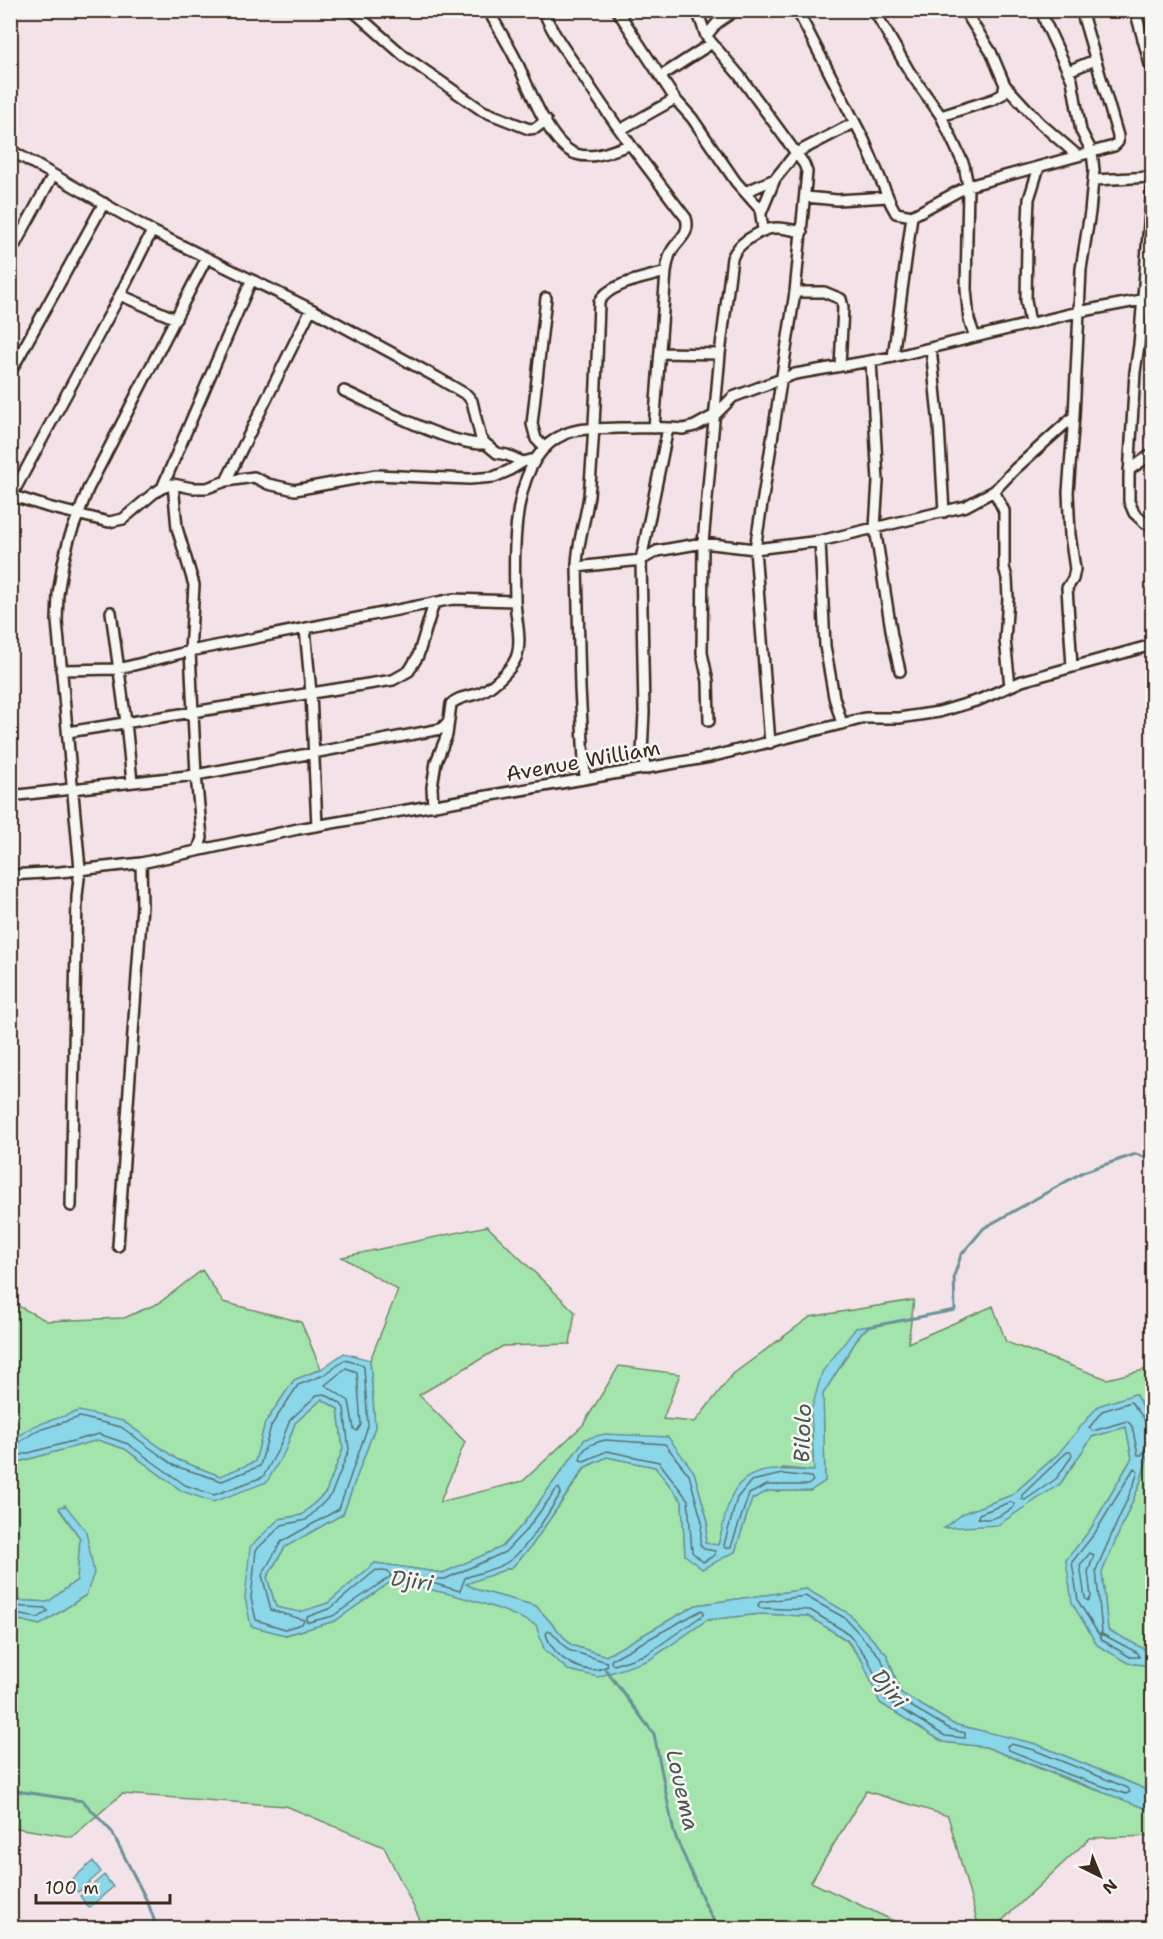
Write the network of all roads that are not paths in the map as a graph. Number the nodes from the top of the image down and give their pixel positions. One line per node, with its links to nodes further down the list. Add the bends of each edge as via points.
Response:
1 (352, 10): 21 (street, via 404,56 483,111 529,129)
2 (488, 10): 21 (street)
3 (543, 10): 23 (street, via 549,25)
4 (617, 10): 17 (street)
5 (697, 10): 13 (street)
6 (736, 10): 13 (street, via 717,23)
7 (797, 10): 22 (street)
8 (874, 10): 20 (street, via 909,71)
9 (964, 10): 18 (street, via 991,52)
10 (1041, 10): 15 (street)
11 (1081, 10): 14 (street)
12 (1135, 10): 16 (street)
13 (709, 40): 17 (street); 27 (street)
14 (1095, 60): 15 (street); 26 (street, via 1119,136 1114,146)
15 (1068, 71): 26 (street, via 1081,131)
16 (1152, 72)
17 (661, 75): 19 (street)
18 (1005, 85): 20 (street, via 1003,94 994,99); 28 (street)
19 (675, 99): 23 (street); 36 (street)
20 (941, 116): 34 (street, via 960,152)
21 (546, 120): 24 (street, via 564,147 577,154 601,155)
22 (854, 123): 27 (street); 38 (street)
23 (620, 130): 24 (street)
24 (630, 145): 47 (street, via 686,218 684,237 669,255)
25 (10, 150): 30 (street)
26 (1092, 152): 28 (street); 33 (street)
27 (796, 153): 32 (street); 37 (street, via 807,172)
28 (1078, 156): 29 (street)
29 (1039, 167): 34 (street); 56 (street, via 1029,199 1026,300)
30 (53, 175): 39 (street); 45 (street)
31 (1152, 177): 33 (street)
32 (775, 179): 36 (street); 40 (street)
33 (1094, 180): 54 (street)
34 (968, 186): 41 (street); 57 (street, via 966,289)
35 (1152, 187): 52 (street)
36 (745, 192): 40 (street)
37 (806, 197): 38 (street); 44 (street)
38 (888, 197): 41 (street, via 896,213)
39 (104, 203): 43 (street); 64 (street)
40 (761, 213): 42 (street)
41 (912, 216): 61 (street)
42 (763, 229): 44 (street, via 778,227); 60 (street, via 737,248 732,258)
43 (152, 231): 46 (street); 50 (street)
44 (802, 232): 49 (street)
45 (10, 254)
46 (206, 259): 48 (street); 55 (street)
47 (666, 272): 59 (street); 71 (street, via 612,289 599,303)
48 (251, 281): 53 (street); 80 (street)
49 (795, 292): 63 (street, via 824,292 840,300); 65 (street)
50 (120, 295): 55 (street); 82 (street)
51 (546, 298): 73 (street, via 532,424 536,439)
52 (1148, 299): 54 (street); 77 (street, via 1135,372)
53 (311, 309): 72 (street, via 467,395); 78 (street)
54 (1078, 312): 56 (street); 68 (street)
55 (176, 319): 84 (street)
56 (1030, 324): 57 (street)
57 (975, 337): 58 (street)
58 (931, 348): 61 (street); 83 (street)
59 (660, 353): 60 (street); 69 (street)
60 (720, 354): 67 (street)
61 (893, 357): 62 (street)
62 (872, 361): 63 (street); 86 (street, via 878,481)
63 (840, 366): 65 (street)
64 (10, 373)
65 (782, 379): 67 (street, via 733,397); 89 (street)
66 (344, 391): 72 (street, via 456,440)
67 (715, 415): 70 (street, via 695,426); 88 (street)
68 (1074, 416): 81 (street); 98 (street, via 1067,510 1075,569 1067,588)
69 (654, 428): 70 (street); 71 (street)
70 (668, 428): 90 (street)
71 (595, 429): 73 (street, via 562,434); 91 (street, via 589,497)
72 (486, 444): 76 (street, via 497,453)
73 (545, 448): 75 (street)
74 (1152, 454): 77 (street)
75 (535, 459): 76 (street); 92 (street, via 520,494)
76 (523, 462): 78 (street, via 494,477 470,479 376,475 295,490 254,477)
77 (1129, 470): 85 (street, via 1129,501 1134,513)
78 (226, 481): 79 (street, via 207,488)
79 (173, 484): 80 (street); 97 (street, via 177,528 194,585)
80 (162, 488): 84 (street, via 117,521)
81 (994, 491): 83 (street); 102 (street, via 1004,511 1008,598 1005,640)
82 (11, 495): 84 (street)
83 (944, 512): 86 (street)
84 (78, 514): 100 (street, via 58,594)
85 (1152, 525)
86 (875, 528): 87 (street); 101 (street)
87 (820, 541): 89 (street); 108 (street, via 825,646)
88 (703, 543): 89 (street); 90 (street, via 657,551); 106 (street, via 702,653 708,681)
89 (755, 549): 110 (street)
90 (641, 560): 91 (street); 112 (street, via 642,753)
91 (576, 567): 114 (street)
92 (514, 601): 93 (street); 105 (street, via 516,658 501,677 479,694 453,701)
93 (434, 603): 95 (street); 103 (street, via 418,656 409,670 393,680)
94 (111, 612): 99 (street)
95 (305, 629): 97 (street); 103 (street)
96 (1152, 645): 98 (street, Avenue William)
97 (190, 651): 99 (street); 104 (street)
98 (1072, 667): 102 (street, Avenue William)
99 (118, 669): 100 (street); 107 (street)
100 (61, 670): 109 (street)
101 (900, 671)
102 (1010, 686): 108 (street, Avenue William, via 939,712 865,718)
103 (311, 693): 104 (street); 111 (street)
104 (193, 711): 107 (street); 113 (street)
105 (450, 719): 111 (street, via 441,729); 118 (street, via 436,762)
106 (709, 721)
107 (126, 722): 109 (street); 115 (street)
108 (842, 724): 110 (street, Avenue William)
109 (68, 732): 116 (street)
110 (770, 743): 112 (street, Avenue William)
111 (313, 753): 113 (street); 119 (street)
112 (646, 769): 114 (street, Avenue William)
113 (196, 775): 115 (street); 120 (street, via 202,838)
114 (585, 779): 118 (street, Avenue William)
115 (132, 782): 116 (street)
116 (71, 789): 117 (street); 122 (street)
117 (10, 796)
118 (433, 806): 119 (street, Avenue William)
119 (317, 826): 120 (street, Avenue William)
120 (198, 850): 121 (street, Avenue William)
121 (141, 863): 122 (street, Avenue William); 125 (street)
122 (80, 869): 123 (street, Avenue William); 124 (street)
123 (10, 875)
124 (71, 1206)
125 (118, 1246)

